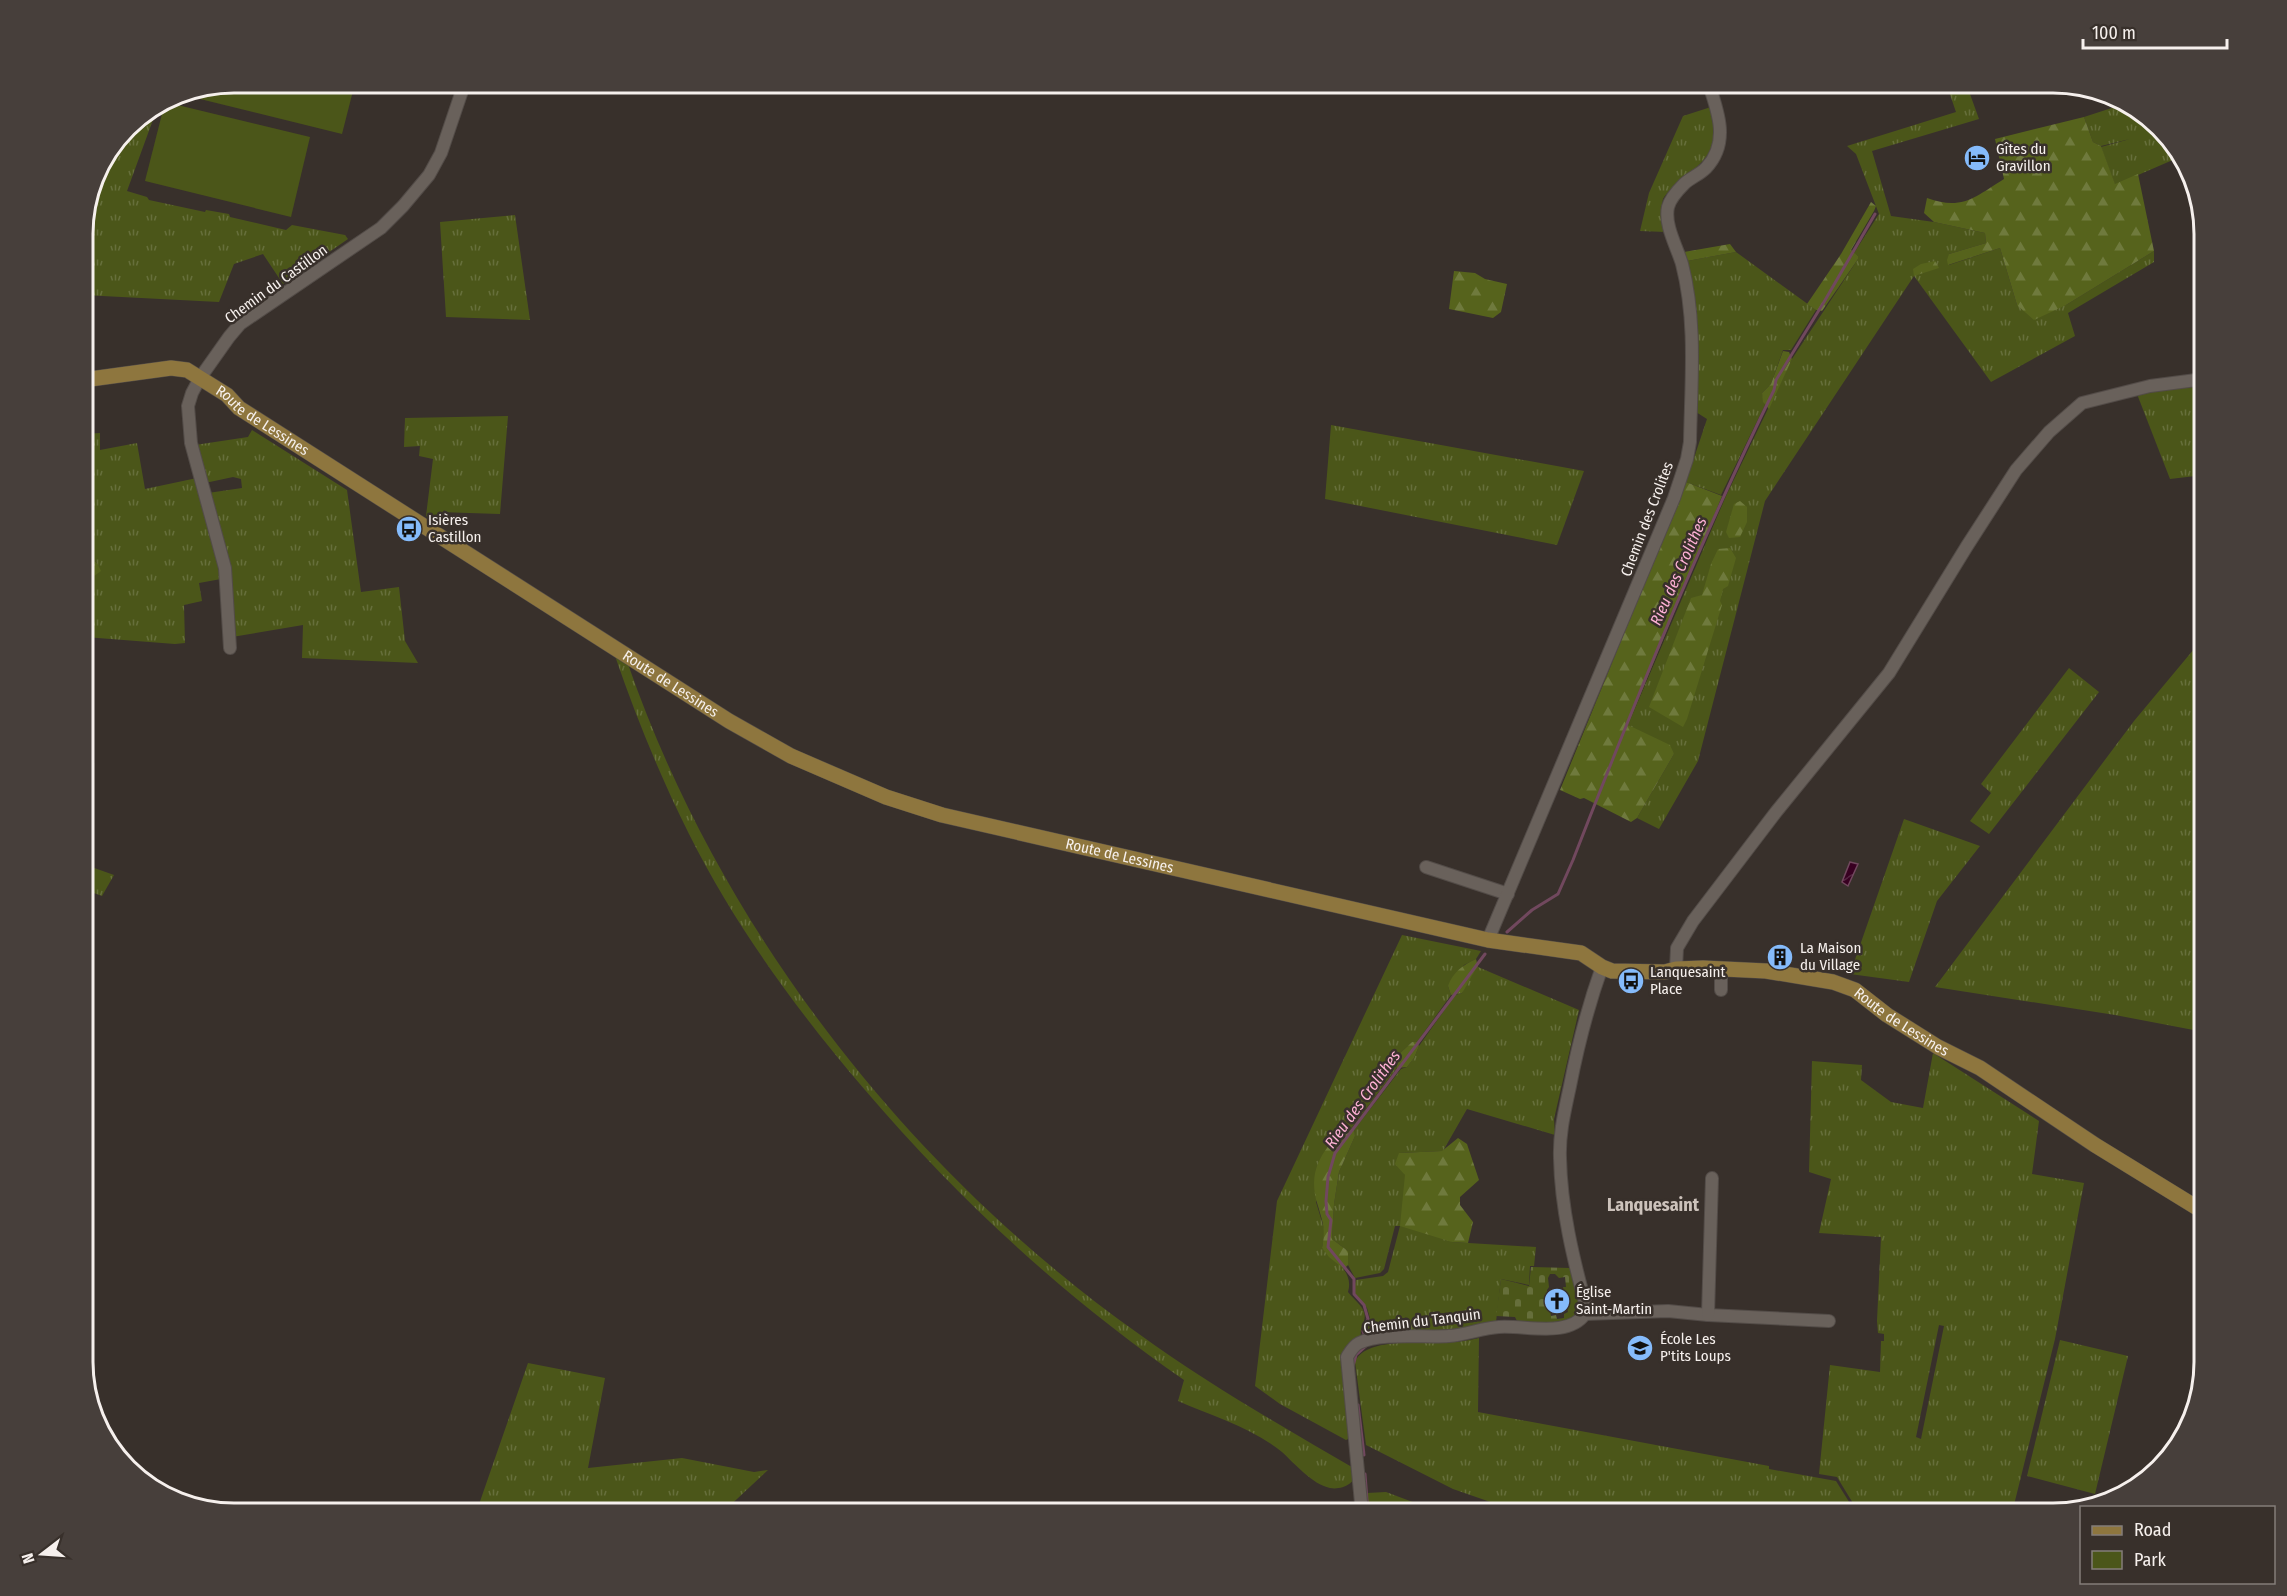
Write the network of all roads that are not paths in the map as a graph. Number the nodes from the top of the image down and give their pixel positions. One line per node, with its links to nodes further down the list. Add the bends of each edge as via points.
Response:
1 (461, 93): 3 (street, Chemin du Castillon, via 441,153 429,175 403,206 381,228 240,324)
2 (1712, 93): 8 (street, Chemin des Crolites, via 1720,127 1715,155 1705,170 1677,191 1668,206 1692,330 1687,459)
3 (200, 378): 4 (main road, Route de Lessines, via 187,370 171,368); 6 (street, Chemin du Castillon, via 188,406 191,443 225,568); 9 (main road, Route de Lessines, via 239,408 729,721 802,761 886,797 942,815)
4 (93, 379)
5 (2194, 380): 11 (street, via 2150,386 2082,403 2049,432 2016,470 1889,673 1693,921 1677,948)
6 (230, 648)
7 (1426, 867): 8 (street)
8 (1508, 894): 9 (street, Chemin des Crolites)
9 (1488, 940): 10 (main road, Route de Lessines, via 1581,953)
10 (1602, 967): 11 (main road, Route de Lessines, via 1612,971); 16 (street, via 1576,1053 1562,1124 1560,1158 1569,1239)
11 (1676, 969): 12 (main road, Route de Lessines)
12 (1721, 969): 13 (street); 15 (main road, Route de Lessines, via 1807,977 1855,990 1887,1015 1980,1068)
13 (1720, 990)
14 (1712, 1178): 17 (street)
15 (2194, 1205)
16 (1586, 1314): 17 (street, via 1668,1311); 19 (street, Chemin du Tanquin, via 1575,1324 1559,1329 1497,1327 1451,1336 1371,1339 1358,1344 1347,1358)
17 (1708, 1315): 18 (street)
18 (1829, 1321)
19 (1361, 1503)

